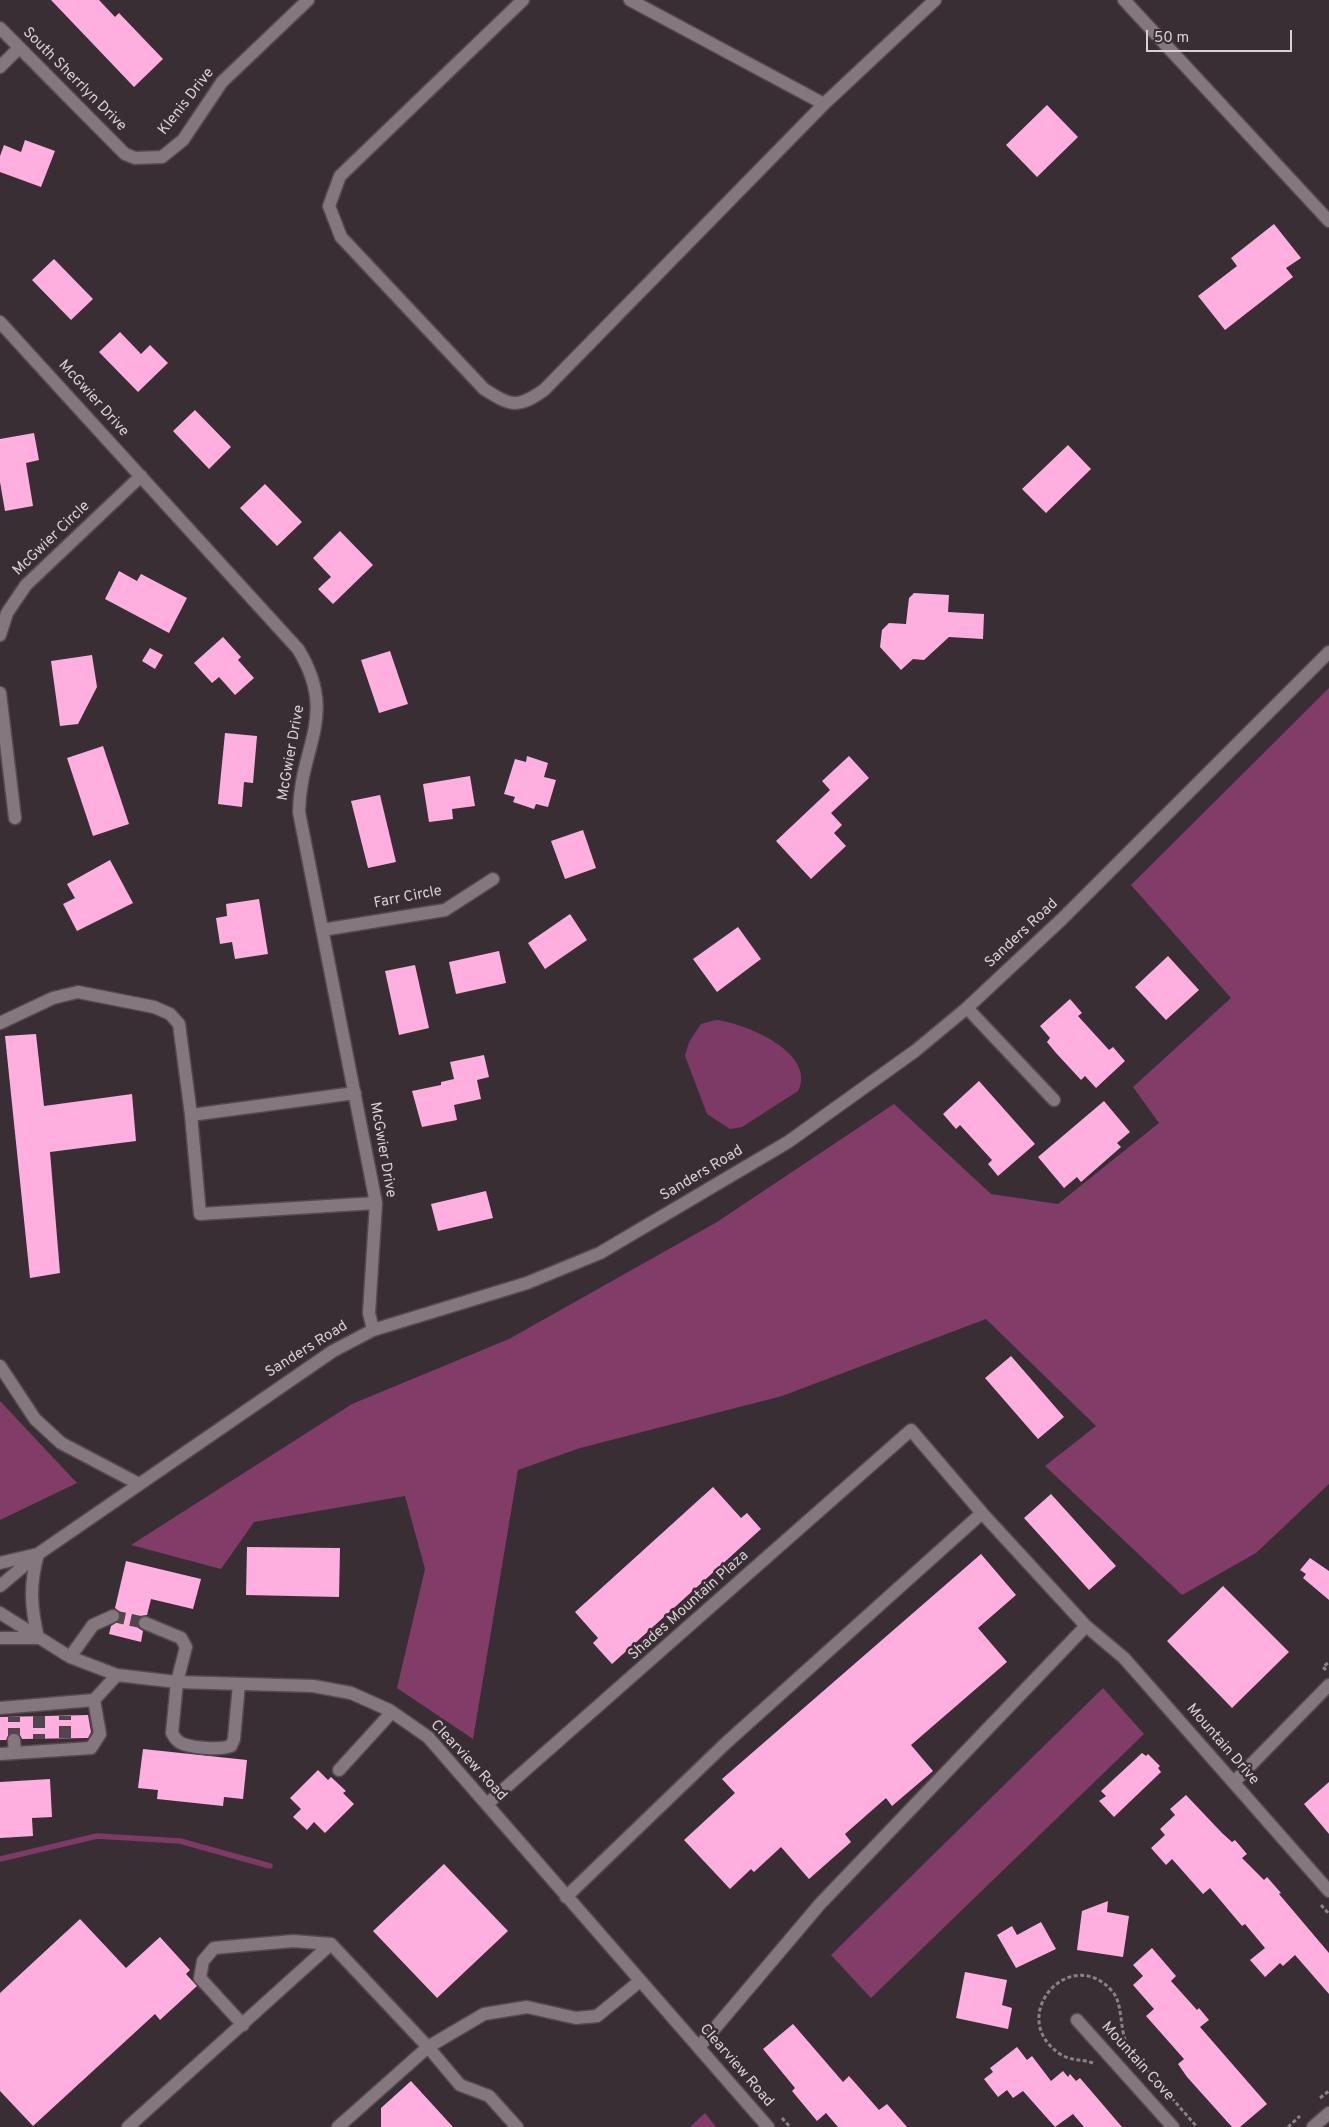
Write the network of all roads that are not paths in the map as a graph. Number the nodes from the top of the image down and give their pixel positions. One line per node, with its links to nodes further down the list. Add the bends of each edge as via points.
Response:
1 (308, 0): 10 (street, Klenis Drive, via 222,82 183,140 162,157 135,158)
2 (523, 0): 9 (street, via 340,176 329,206 341,237 484,389 507,404 526,403 544,390)
3 (630, 0): 9 (street)
4 (935, 0): 9 (street)
5 (1124, 0): 11 (street)
6 (0, 28): 7 (street, South Sherrlyn Drive)
7 (18, 48): 8 (street); 10 (street, South Sherrlyn Drive)
8 (0, 67)
9 (824, 104)
10 (125, 154)
11 (1329, 221)
12 (0, 322): 13 (street, McGwier Drive)
13 (140, 476): 14 (street, McGwier Circle, via 26,585 7,613); 19 (street, McGwier Drive, via 298,649 310,668 318,709 315,732 300,781 299,812)
14 (0, 635)
15 (1329, 652): 20 (street, Sanders Road, via 1062,919)
16 (0, 693): 17 (street)
17 (15, 818)
18 (493, 879): 19 (street, Farr Circle, via 445,910)
19 (322, 930): 22 (street, McGwier Drive)
20 (967, 1008): 23 (street); 26 (street, Sanders Road, via 915,1051 788,1142 600,1253 527,1283)
21 (0, 1023): 24 (street, via 53,998 78,992 170,1014 179,1024)
22 (355, 1092): 24 (street); 25 (street, McGwier Drive)
23 (1054, 1100)
24 (191, 1115): 25 (street, via 200,1214)
25 (376, 1203): 26 (street, McGwier Drive, via 369,1312)
26 (373, 1330): 29 (street, Sanders Road, via 333,1351)
27 (0, 1366): 29 (street, via 35,1419 61,1444)
28 (911, 1430): 30 (street, Mountain Drive); 53 (street, Shades Mountain Plaza)
29 (139, 1484): 31 (street, Sanders Road)
30 (982, 1513): 37 (street, Mountain Drive); 55 (street, via 726,1743)
31 (38, 1554): 32 (street); 33 (street, Sanders Road); 39 (street, via 31,1604)
32 (0, 1563)
33 (0, 1586)
34 (0, 1613): 39 (street, Clearview Road)
35 (113, 1616): 40 (street, via 93,1625)
36 (145, 1623): 42 (street, via 181,1638 186,1647)
37 (1086, 1626): 52 (street, Mountain Drive, via 1124,1658); 61 (street, via 820,1904)
38 (0, 1638): 39 (street)
39 (38, 1638): 40 (street, Clearview Road)
40 (70, 1657): 41 (street, Clearview Road)
41 (116, 1675): 42 (street, Clearview Road); 45 (street)
42 (177, 1682): 43 (street, Clearview Road); 43 (street, via 172,1733 176,1740 183,1744 223,1748 231,1746 234,1739)
43 (239, 1684): 47 (street, Clearview Road, via 313,1686 351,1693)
44 (1329, 1685): 52 (street)
45 (94, 1700): 46 (street, via 65,1709 14,1712); 49 (street, via 100,1734 91,1748 39,1745)
46 (0, 1708)
47 (392, 1712): 51 (street); 53 (street, Clearview Road, via 428,1737)
48 (14, 1740): 49 (street)
49 (15, 1753): 50 (street)
50 (0, 1754)
51 (339, 1770)
52 (1234, 1782): 54 (street, Mountain Drive)
53 (488, 1804): 55 (street, Clearview Road)
54 (1329, 1891)
55 (566, 1896): 57 (street, Clearview Road)
56 (331, 1944): 59 (street); 59 (street, via 293,1941 214,1948 202,1961 200,1978); 60 (street)
57 (640, 1981): 60 (street, via 596,2016 576,2018 527,2007 484,2014); 61 (street, Clearview Road)
58 (1077, 2020): 67 (street, Mountain Cove)
59 (243, 2025): 63 (street)
60 (428, 2046): 64 (street); 65 (street, via 460,2085 489,2096)
61 (699, 2047): 66 (street, Clearview Road)
62 (1329, 2113): 68 (street)
63 (128, 2127)
64 (338, 2127)
65 (517, 2127)
66 (768, 2127)
67 (1172, 2127)
68 (1313, 2127)

